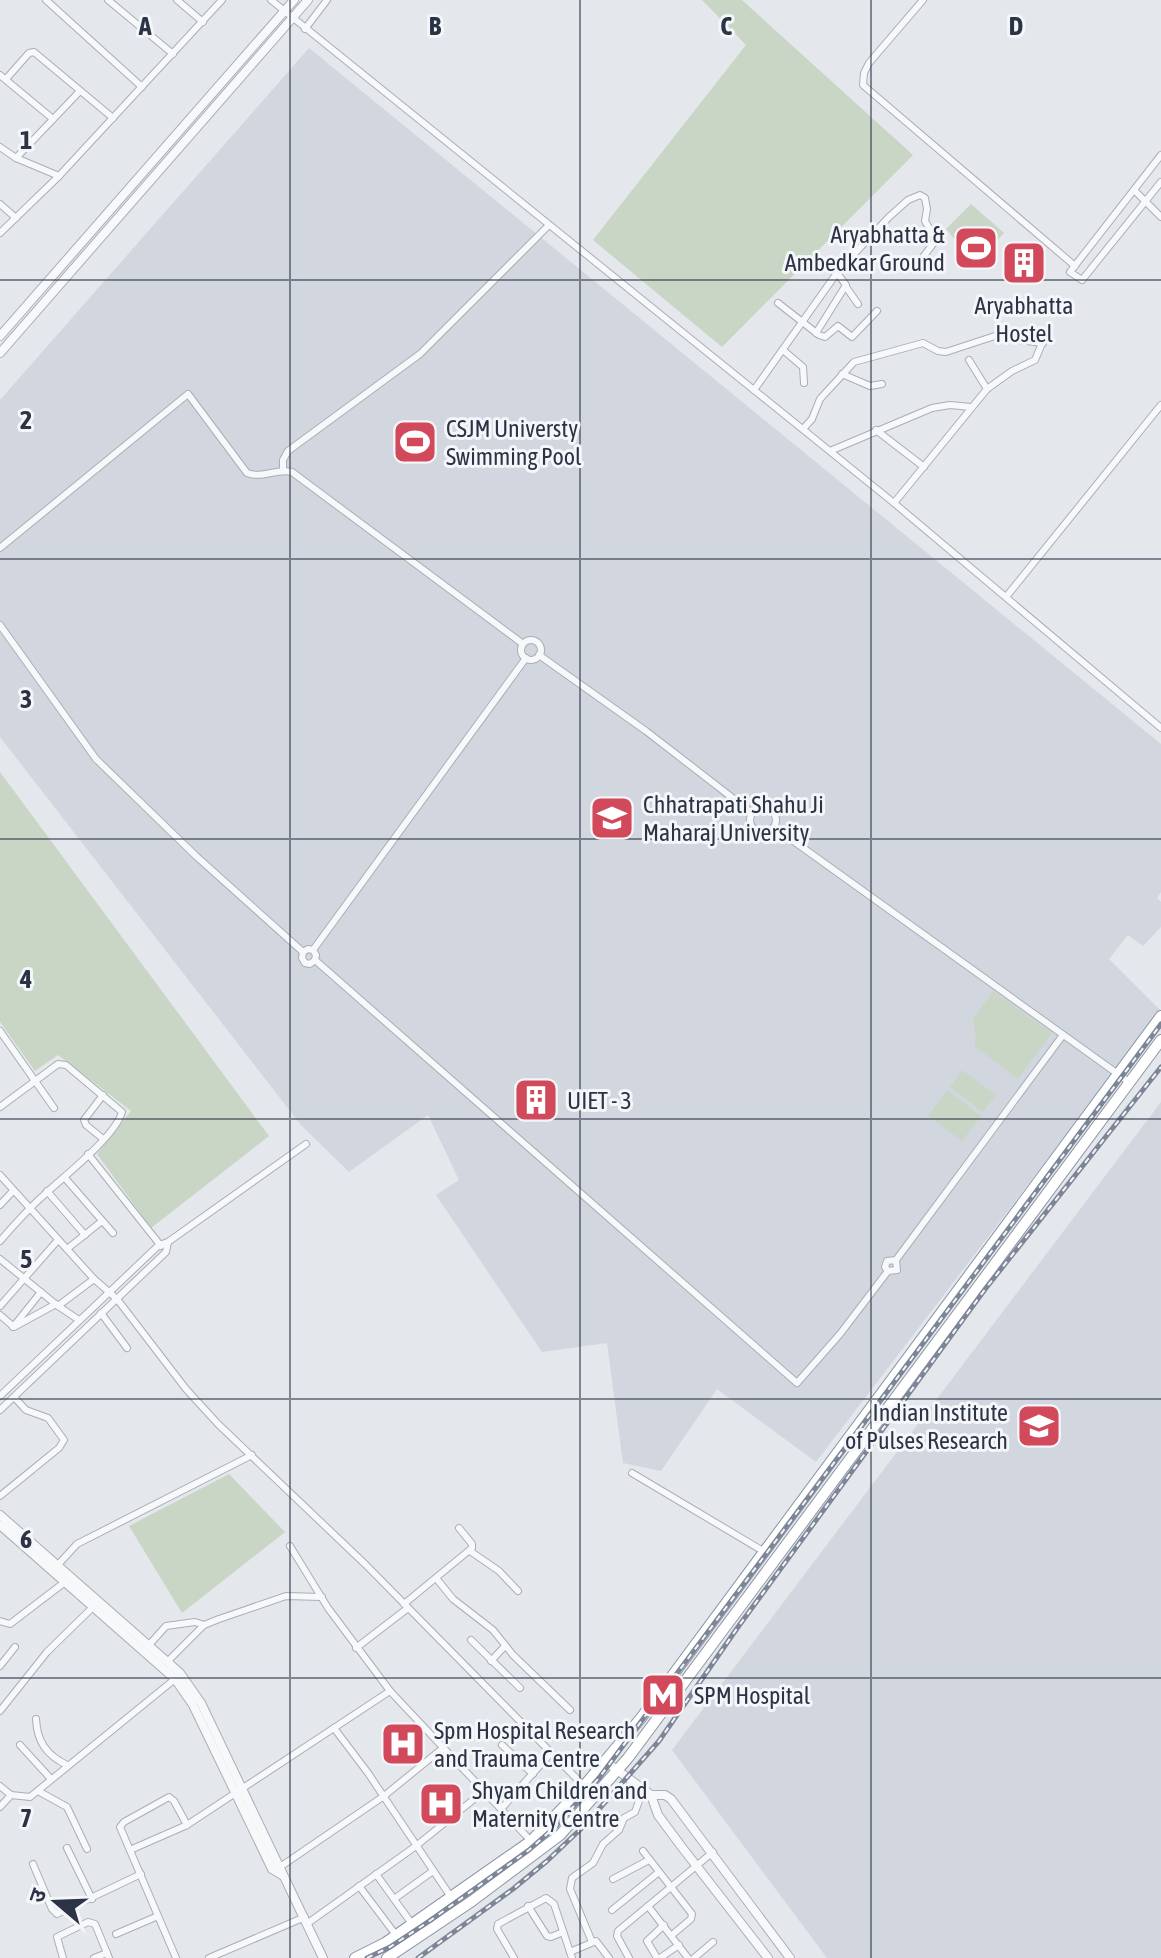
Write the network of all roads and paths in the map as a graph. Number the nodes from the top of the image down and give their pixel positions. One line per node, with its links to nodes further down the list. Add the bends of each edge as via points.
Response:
1 (46, 0): 15 (street)
2 (108, 0): 13 (street)
3 (177, 0): 11 (street)
4 (222, 0): 11 (street)
5 (271, 0): 10 (street)
6 (294, 0): 10 (street)
7 (308, 0): 10 (street)
8 (327, 0): 12 (street)
9 (923, 0): 32 (street, via 869,63 863,85)
10 (288, 16): 12 (street); 41 (street); 44 (street)
11 (203, 22): 13 (street)
12 (305, 29): 29 (street)
13 (173, 54): 15 (street)
14 (3, 77): 16 (street, via 32,52); 18 (street)
15 (142, 87): 17 (street)
16 (80, 91): 17 (street); 18 (street)
17 (113, 118): 22 (street)
18 (53, 119): 21 (street)
19 (0, 147): 21 (street)
20 (1161, 155): 24 (street)
21 (16, 158): 22 (street)
22 (59, 176): 28 (street)
23 (1161, 182): 25 (street)
24 (1134, 190): 25 (street); 32 (street)
25 (1145, 202): 27 (street); 32 (street, via 1082,280)
26 (0, 204): 28 (street)
27 (1161, 217)
28 (16, 218): 30 (street)
29 (549, 225): 50 (street); 57 (street, via 420,354 288,451)
30 (0, 233)
31 (923, 257): 33 (street, via 936,240 926,225 925,198 920,195 889,217)
32 (1073, 269)
33 (837, 273): 34 (street); 38 (street)
34 (846, 287): 36 (street); 40 (street)
35 (778, 303): 38 (street)
36 (858, 304)
37 (877, 311): 40 (street, via 851,337 838,326 828,337)
38 (802, 321): 40 (street); 43 (street)
39 (1048, 329): 42 (street)
40 (816, 333)
41 (0, 336)
42 (1043, 343): 46 (street, via 1019,340 1007,332 946,352 919,343 859,359); 49 (street, via 1035,360)
43 (783, 350): 47 (street, via 803,367); 50 (street)
44 (0, 353)
45 (969, 360): 49 (street)
46 (842, 374): 48 (street, via 870,386); 53 (street)
47 (804, 383)
48 (882, 384)
49 (987, 389): 52 (street)
50 (754, 390): 53 (street)
51 (1161, 405): 60 (street)
52 (971, 407): 54 (street, via 936,407); 56 (street)
53 (803, 429): 55 (street)
54 (876, 430): 55 (street); 56 (street)
55 (830, 451): 58 (street)
56 (924, 467): 58 (street)
57 (283, 470): 59 (street, via 247,473 188,394); 62 (street)
58 (894, 503): 60 (street)
59 (0, 548)
60 (1006, 597): 65 (street)
61 (0, 625): 69 (street, via 96,759)
62 (523, 644): 63 (street, via 537,641); 64 (street)
63 (539, 655): 64 (street); 66 (street)
64 (526, 658): 68 (street)
65 (1161, 728)
66 (752, 813): 67 (street, via 750,823 756,831 766,833); 67 (street, via 760,807 770,809 776,817)
67 (774, 827): 73 (street)
68 (313, 950): 69 (street); 70 (street)
69 (303, 952): 70 (street, via 305,963)
70 (315, 960): 73 (street, via 797,1383 888,1271 897,1270 896,1260)
71 (1161, 1016): 75 (highway)
72 (0, 1031): 76 (street)
73 (1063, 1035): 75 (street)
74 (1161, 1040): 77 (highway)
75 (1118, 1074): 77 (street); 117 (highway)
76 (34, 1080): 78 (street, via 62,1064); 79 (street); 80 (street)
77 (1129, 1082): 118 (highway)
78 (103, 1095): 81 (street, via 84,1120); 81 (street, via 122,1112)
79 (0, 1107)
80 (54, 1108)
81 (102, 1138): 83 (street)
82 (306, 1144): 95 (street)
83 (88, 1154): 85 (street); 96 (street)
84 (0, 1175): 86 (street)
85 (65, 1178): 87 (street); 90 (street)
86 (13, 1191): 88 (street); 89 (street)
87 (47, 1191): 89 (street); 92 (street)
88 (0, 1205)
89 (29, 1208): 93 (street); 94 (street)
90 (102, 1221): 91 (street); 92 (street)
91 (113, 1233)
92 (85, 1235): 97 (street)
93 (58, 1240): 97 (street); 100 (street)
94 (0, 1241)
95 (168, 1242): 96 (street); 98 (street)
96 (159, 1245): 98 (street); 104 (street)
97 (67, 1249): 101 (street)
98 (166, 1252): 106 (street)
99 (0, 1259): 100 (street)
100 (24, 1279): 103 (street); 105 (street)
101 (94, 1279): 104 (street); 107 (street)
102 (0, 1288): 105 (street)
103 (41, 1292): 107 (street); 112 (street)
104 (110, 1293): 106 (street); 111 (street)
105 (9, 1295): 108 (street)
106 (117, 1299): 109 (street); 119 (street, via 186,1389)
107 (57, 1305): 111 (street); 112 (street)
108 (0, 1306)
109 (101, 1313): 113 (street); 115 (street)
110 (0, 1315): 112 (street)
111 (79, 1320): 114 (street)
112 (13, 1327)
113 (127, 1348)
114 (0, 1396)
115 (14, 1397): 116 (street); 121 (street, via 26,1410 48,1418 64,1440)
116 (0, 1410)
117 (841, 1446): 118 (highway); 127 (highway)
118 (853, 1454): 158 (highway)
119 (252, 1455): 128 (street, via 77,1544); 134 (street)
120 (632, 1473): 127 (street)
121 (0, 1496)
122 (0, 1515): 128 (street)
123 (459, 1528): 126 (street, via 473,1546)
124 (3, 1532): 128 (street)
125 (290, 1546): 132 (street)
126 (470, 1551): 129 (street); 131 (street)
127 (763, 1551): 156 (highway)
128 (56, 1568): 130 (street); 138 (street)
129 (436, 1578): 134 (street); 139 (street)
130 (65, 1582): 133 (street); 135 (street, via 10,1624)
131 (518, 1591)
132 (322, 1597): 136 (street, via 279,1597); 141 (street)
133 (94, 1606): 145 (street); 149 (street, via 47,1652)
134 (406, 1606): 141 (street); 155 (street)
135 (0, 1621)
136 (204, 1625): 138 (street, via 166,1626); 143 (street)
137 (471, 1640): 142 (street)
138 (149, 1645): 143 (street)
139 (505, 1646): 142 (street); 148 (street)
140 (15, 1647): 144 (street)
141 (356, 1648): 147 (street)
142 (491, 1661): 146 (street)
143 (167, 1662): 166 (street, via 201,1703)
144 (0, 1666)
145 (175, 1679): 157 (street); 166 (street)
146 (520, 1688)
147 (390, 1691): 151 (street); 154 (street)
148 (570, 1710)
149 (0, 1711)
150 (36, 1719): 157 (street, via 47,1752)
151 (334, 1728): 166 (street); 168 (street)
152 (20, 1745): 160 (street)
153 (502, 1745): 159 (street)
154 (443, 1748): 165 (street); 168 (street)
155 (551, 1753): 159 (street); 162 (street)
156 (605, 1761): 158 (street); 162 (highway)
157 (67, 1765): 160 (street)
158 (616, 1771): 163 (street); 215 (highway, via 541,1851)
159 (533, 1774): 170 (street)
160 (51, 1779): 164 (street)
161 (0, 1786): 167 (street)
162 (584, 1786): 172 (highway)
163 (641, 1788): 178 (street, via 671,1799); 181 (street); 204 (street, via 635,1812 624,1818 593,1863 571,1882)
164 (38, 1791): 167 (street, via 26,1798); 175 (street, via 67,1807)
165 (484, 1791): 170 (street); 173 (street)
166 (239, 1792): 171 (street); 182 (street, via 272,1869)
167 (11, 1795): 169 (street)
168 (384, 1796): 173 (street); 182 (street)
169 (0, 1807)
170 (501, 1809): 172 (street)
171 (187, 1825): 176 (street); 176 (street, via 167,1798 122,1824)
172 (531, 1841): 190 (highway)
173 (416, 1846): 183 (street); 186 (street)
174 (67, 1848): 191 (street)
175 (87, 1849)
176 (130, 1850): 185 (street)
177 (643, 1851): 179 (street)
178 (713, 1852): 181 (street); 222 (street)
179 (649, 1860): 184 (street); 187 (street)
180 (33, 1864): 191 (street, via 55,1913)
181 (695, 1865): 189 (street); 221 (street)
182 (281, 1871): 197 (street)
183 (433, 1871): 190 (street); 192 (street)
184 (659, 1872): 189 (street); 195 (street)
185 (141, 1874): 191 (street); 196 (street)
186 (376, 1874): 188 (street); 192 (street)
187 (613, 1879)
188 (359, 1886): 197 (street); 202 (street)
189 (670, 1887): 194 (street); 203 (street, via 693,1917)
190 (451, 1897): 198 (highway)
191 (92, 1899)
192 (394, 1899): 198 (street)
193 (528, 1906): 200 (street, via 547,1936); 200 (street, via 549,1899); 216 (street, via 497,1927)
194 (648, 1906): 199 (street); 218 (street, via 617,1934)
195 (612, 1910)
196 (158, 1916): 201 (street); 211 (street)
197 (306, 1920): 212 (street); 213 (street)
198 (412, 1924): 202 (highway)
199 (664, 1925): 203 (street); 219 (street, via 647,1941)
200 (563, 1932): 208 (street)
201 (116, 1934)
202 (396, 1935): 214 (highway)
203 (672, 1935): 206 (street)
204 (592, 1942): 208 (street); 217 (street, via 598,1942)
205 (713, 1942): 220 (street)
206 (679, 1945): 219 (street); 220 (street)
207 (108, 1955): 209 (street, via 95,1924 88,1922 57,1937); 210 (street)
208 (571, 1955)
209 (63, 1958)
210 (94, 1958)
211 (176, 1958)
212 (209, 1958)
213 (323, 1958)
214 (355, 1958)
215 (387, 1958)
216 (514, 1958)
217 (609, 1958)
218 (629, 1958)
219 (659, 1958)
220 (691, 1958)
221 (768, 1958)
222 (790, 1958)

